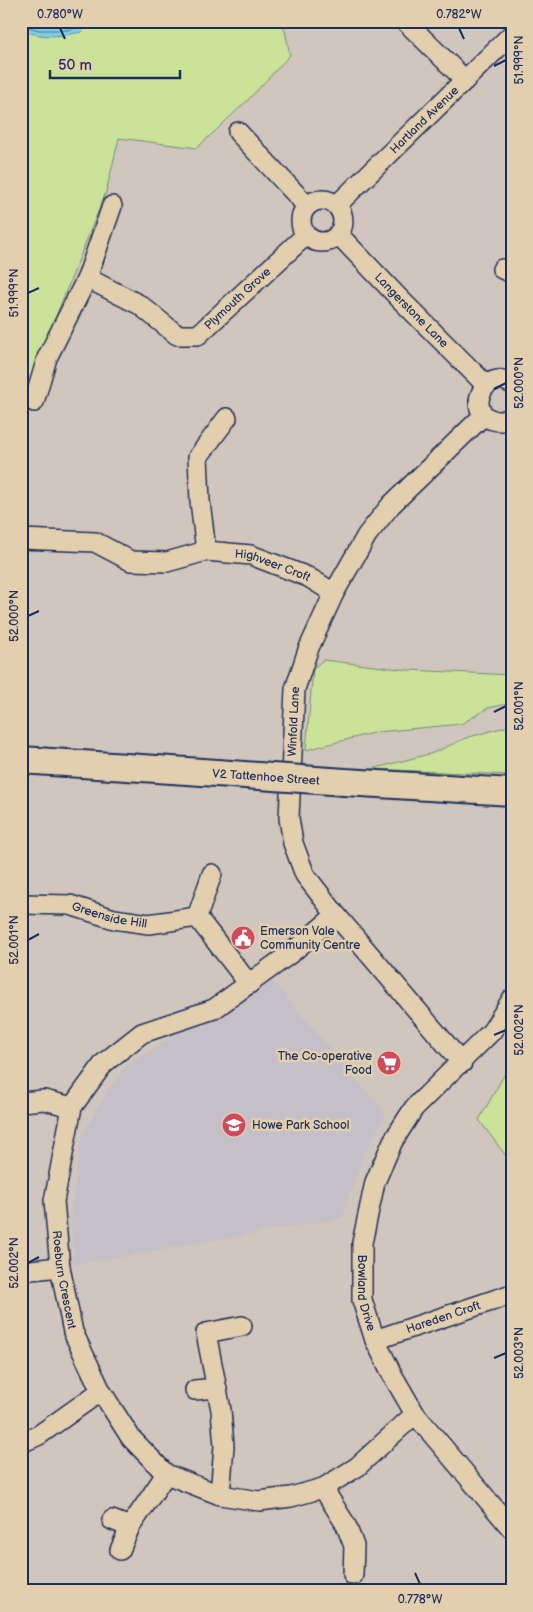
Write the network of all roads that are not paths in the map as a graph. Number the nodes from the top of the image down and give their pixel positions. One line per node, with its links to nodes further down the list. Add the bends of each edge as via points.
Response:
1 (405, 21): 3 (street)
2 (512, 34): 3 (street, Hartland Avenue)
3 (465, 80): 5 (street, Hartland Avenue)
4 (238, 132): 7 (street)
5 (337, 205): 7 (street, via 320,200); 8 (street, via 343,220)
6 (112, 206): 10 (street)
7 (307, 206): 9 (street, via 300,221)
8 (338, 234): 9 (street, via 326,241 316,241); 12 (street, Langerstone Lane)
9 (306, 235): 10 (street, Plymouth Grove, via 198,335 177,335 140,305)
10 (87, 278): 13 (street, via 47,358)
11 (512, 384): 12 (street, via 497,380)
12 (486, 385): 14 (street, via 479,402)
13 (34, 402)
14 (484, 415): 15 (street, via 496,421); 19 (street, Winfold Lane, via 385,512 367,535)
15 (512, 416)
16 (228, 418): 18 (street, via 198,457)
17 (21, 539): 18 (street, Highveer Croft, via 95,542 131,561 167,562)
18 (206, 551): 19 (street, Highveer Croft, via 251,555 308,577)
19 (334, 593): 24 (street, Winfold Lane, via 308,650 295,689 288,818 305,875)
20 (21, 760): 21 (street, V2 Tattenhoe Street, bridge)
21 (512, 792)
22 (212, 874): 25 (street)
23 (21, 904): 25 (street, Greenside Hill, via 70,905 114,919 149,924)
24 (336, 915): 26 (street, Roeburn Crescent); 28 (street, Winfold Lane)
25 (197, 916): 26 (street)
26 (249, 984): 30 (street, Roeburn Crescent, via 214,1009 142,1033 104,1063)
27 (512, 999): 28 (street, Bowland Drive, via 492,1032)
28 (462, 1063): 35 (street, Bowland Drive, via 414,1108 393,1140 375,1182 362,1243 362,1300)
29 (21, 1102): 30 (street, via 44,1100)
30 (72, 1107): 31 (street, Roeburn Crescent, via 54,1201)
31 (60, 1267): 32 (street); 37 (street, Roeburn Crescent, via 74,1332)
32 (21, 1271)
33 (512, 1294): 35 (street, Hareden Croft)
34 (242, 1326): 36 (street, via 206,1333)
35 (375, 1340): 39 (street, Bowland Drive)
36 (216, 1388): 38 (street); 43 (street, via 224,1446)
37 (101, 1390): 40 (street, via 39,1435); 41 (street, Roeburn Crescent, via 131,1438)
38 (195, 1390)
39 (415, 1414): 42 (street, Roeburn Crescent, via 356,1467); 44 (street, Bowland Drive)
40 (21, 1442)
41 (166, 1474): 43 (street, Roeburn Crescent); 45 (street, via 121,1524)
42 (323, 1488): 43 (street, Roeburn Crescent, via 259,1501); 46 (street, via 346,1525 354,1546)
43 (220, 1496)
44 (512, 1529)
45 (120, 1550)
46 (352, 1575)

